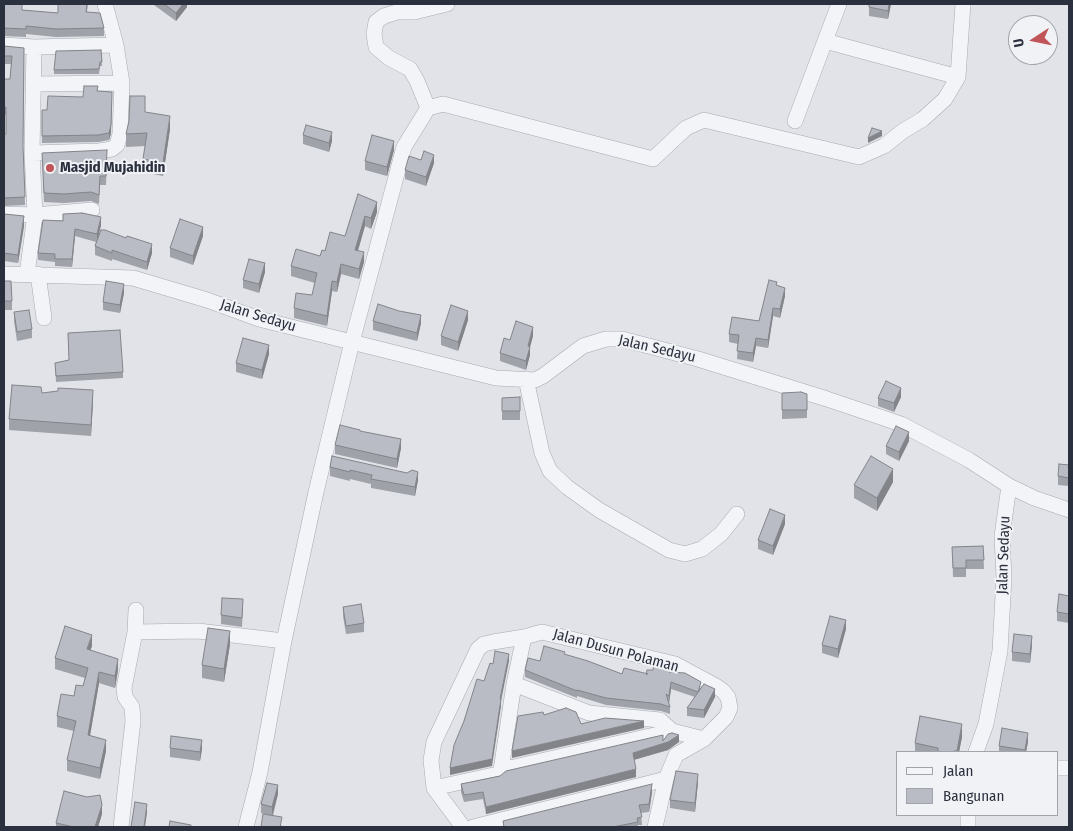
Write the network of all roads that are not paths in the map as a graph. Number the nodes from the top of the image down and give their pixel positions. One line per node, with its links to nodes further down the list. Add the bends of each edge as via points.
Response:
1 (105, 4): 7 (street)
2 (447, 4): 12 (street, via 414,12 397,12 376,22 376,46 389,58 410,69)
3 (839, 4): 5 (street)
4 (963, 4): 9 (street)
5 (825, 41): 9 (street); 13 (street)
6 (4, 45): 8 (street)
7 (116, 45): 8 (street); 10 (street)
8 (34, 47): 11 (street)
9 (958, 77): 12 (street, via 945,99 923,119 884,146 859,157 704,120 686,128 653,159 444,104)
10 (122, 83): 11 (street); 14 (street, via 117,145 99,151)
11 (34, 84): 14 (street)
12 (428, 108): 21 (street, via 404,147)
13 (795, 121)
14 (32, 153): 17 (street)
15 (92, 210): 17 (street)
16 (4, 214): 17 (street)
17 (35, 215): 19 (street)
18 (4, 274): 19 (street, Jalan Sedayu)
19 (33, 274): 20 (street); 21 (street, Jalan Sedayu, via 133,278 259,319)
20 (44, 318)
21 (352, 342): 22 (street, Jalan Sedayu, via 496,378); 29 (street)
22 (526, 380): 23 (street, Jalan Sedayu, via 543,376 583,346 606,339 622,339 698,359 901,424 969,460); 25 (street, via 542,453 550,471 566,487 599,510 669,550 685,554 702,549 721,534)
23 (1009, 486): 24 (street); 33 (street, Jalan Sedayu, via 1002,536 1004,577 1000,651 986,724)
24 (1069, 510)
25 (737, 514)
26 (136, 610): 27 (street)
27 (135, 632): 29 (street, via 198,631); 37 (street, via 124,688 134,721)
28 (524, 637): 30 (street); 32 (street, Jalan Dusun Polaman, via 547,632 675,664 716,686 728,697 730,708); 36 (street, Jalan Dusun Polaman, via 484,644 478,649 434,742 431,760)
29 (284, 641): 38 (street, via 260,772)
30 (514, 684): 31 (street, via 589,713 660,720); 34 (street)
31 (672, 731): 32 (street); 34 (street)
32 (704, 739): 35 (street, Jalan Dusun Polaman, via 676,755)
33 (976, 751)
34 (501, 770): 36 (street, via 498,774)
35 (666, 779): 40 (street); 41 (street, Jalan Dusun Polaman)
36 (434, 788): 39 (street)
37 (121, 827)
38 (246, 827)
39 (463, 827)
40 (473, 827)
41 (655, 827)

